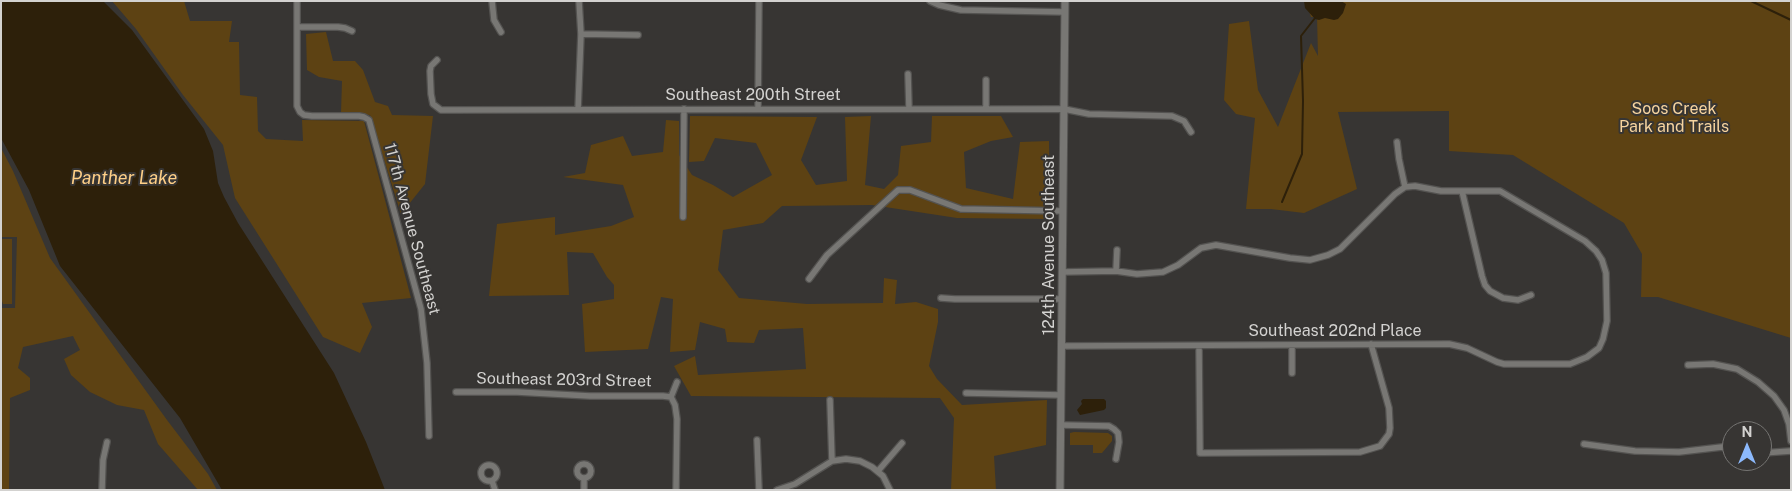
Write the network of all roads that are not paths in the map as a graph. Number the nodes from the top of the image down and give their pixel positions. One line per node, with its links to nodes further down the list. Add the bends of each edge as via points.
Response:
1 (297, 1): 8 (street)
2 (492, 1): 10 (street, via 494,20)
3 (580, 1): 11 (street)
4 (760, 1): 19 (street)
5 (930, 1): 7 (street, via 962,10)
6 (1065, 1): 7 (street, 124th Avenue Southeast)
7 (1065, 12): 20 (street, 124th Avenue Southeast)
8 (297, 27): 9 (street, via 338,27); 48 (street, 117th Avenue Southeast, via 297,106 300,112 304,115 359,116 369,120 421,310 427,363)
9 (352, 31)
10 (501, 32)
11 (581, 34): 12 (street); 21 (street)
12 (638, 35)
13 (437, 60): 21 (street, Southeast 200th Street, via 430,71 430,94 433,104 441,110)
14 (908, 74): 16 (street)
15 (986, 80): 17 (street)
16 (909, 108): 17 (street, Southeast 200th Street); 19 (street, Southeast 200th Street)
17 (986, 108): 20 (street, Southeast 200th Street)
18 (684, 109): 19 (street, Southeast 200th Street); 21 (street, Southeast 200th Street); 27 (street)
19 (758, 109)
20 (1064, 109): 22 (street, Southeast 200th Street, via 1089,114 1172,116 1184,121); 26 (street, 124th Avenue Southeast)
21 (578, 110)
22 (1191, 132)
23 (1397, 142): 24 (street)
24 (1406, 187): 25 (street); 29 (street, via 1340,249 1319,258 1296,259 1216,245 1202,248 1163,272 1137,274)
25 (1462, 191): 32 (street, via 1485,285 1503,298 1518,300); 35 (street, Southeast 202nd Place, via 1508,194 1596,250 1606,273 1607,321 1599,348 1570,364 1512,364 1496,362 1458,345)
26 (1063, 211): 30 (street, 124th Avenue Southeast); 31 (street, via 961,209 910,190 898,190 827,255)
27 (682, 217)
28 (1117, 250): 29 (street)
29 (1116, 271): 30 (street)
30 (1062, 272): 34 (street, 124th Avenue Southeast)
31 (809, 279)
32 (1530, 295)
33 (941, 298): 34 (street)
34 (1062, 299): 37 (street, 124th Avenue Southeast)
35 (1371, 344): 36 (street, Southeast 202nd Place); 38 (street, via 1391,421 1389,434 1380,446 1360,452 1200,453)
36 (1292, 345): 38 (street, Southeast 202nd Place); 40 (street)
37 (1062, 346): 38 (street, Southeast 202nd Place); 44 (street, 124th Avenue Southeast)
38 (1199, 346)
39 (1688, 365): 50 (street, via 1713,364 1737,369 1758,382 1784,410)
40 (1292, 373)
41 (677, 382): 45 (street)
42 (456, 392): 45 (street, Southeast 203rd Street)
43 (966, 393): 44 (street)
44 (1061, 395): 47 (street, 124th Avenue Southeast)
45 (671, 397): 65 (street, via 677,419)
46 (830, 400): 58 (street)
47 (1061, 425): 57 (street, via 1109,426 1114,429 1119,442); 69 (street, 124th Avenue Southeast)
48 (429, 436)
49 (757, 440): 66 (street)
50 (1791, 441)
51 (107, 442): 62 (street)
52 (902, 443): 59 (street)
53 (1584, 444): 54 (street, via 1635,451 1679,452)
54 (1722, 447)
55 (1791, 451): 56 (street)
56 (1772, 452)
57 (1116, 459)
58 (832, 462): 59 (street, via 860,461); 67 (street)
59 (878, 471): 68 (street)
60 (584, 479): 64 (street)
61 (492, 481): 63 (street)
62 (102, 490)
63 (495, 490)
64 (584, 490)
65 (676, 490)
66 (759, 490)
67 (777, 490)
68 (890, 490)
69 (1060, 490)

